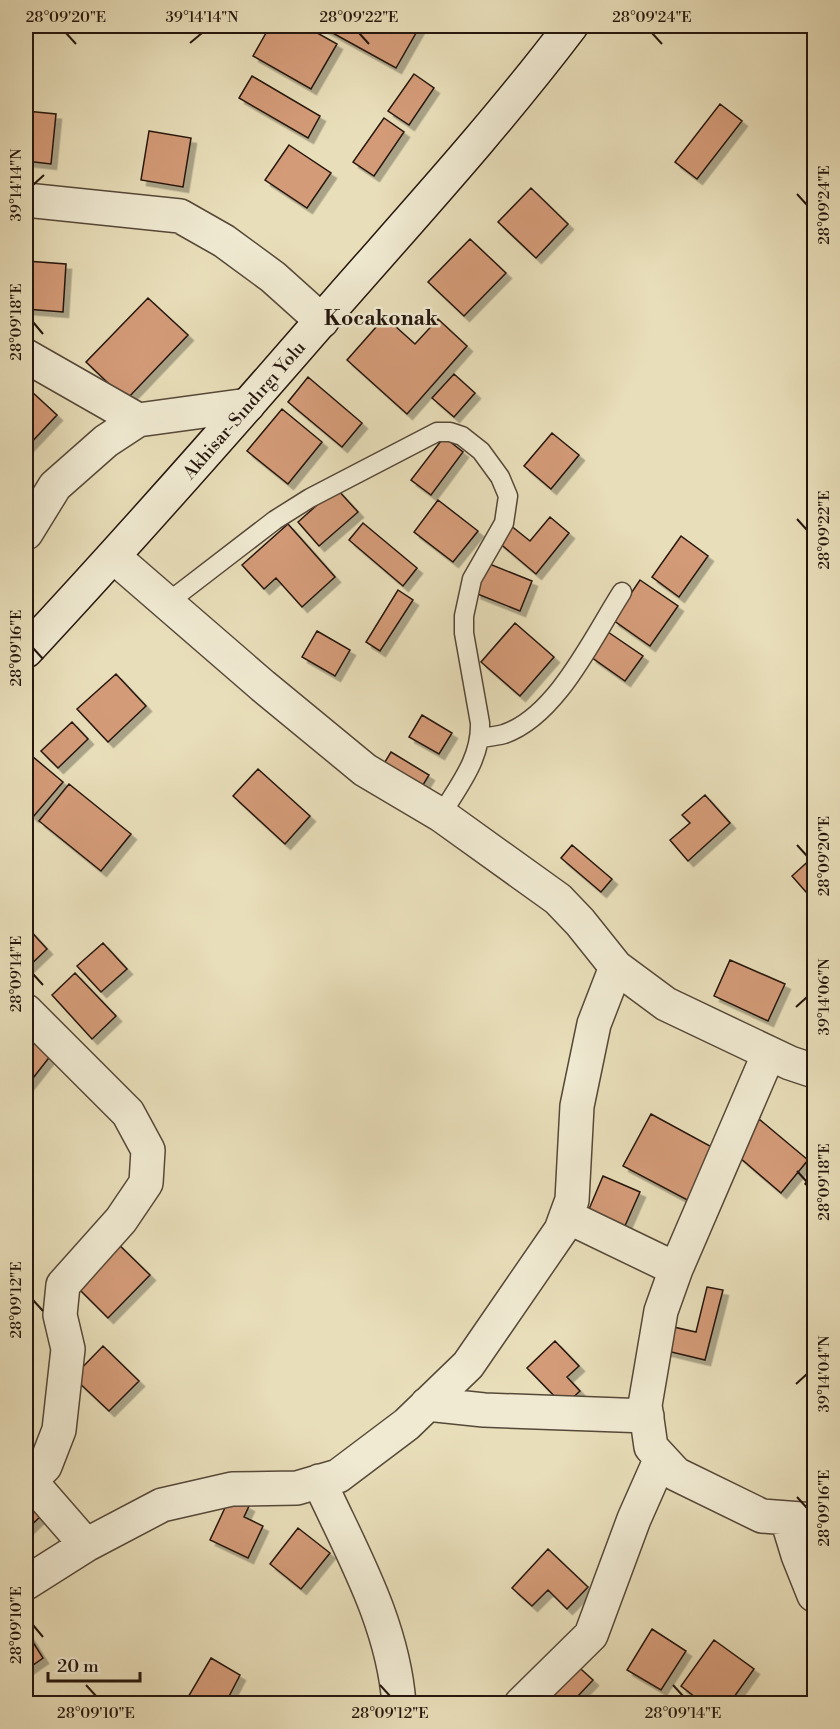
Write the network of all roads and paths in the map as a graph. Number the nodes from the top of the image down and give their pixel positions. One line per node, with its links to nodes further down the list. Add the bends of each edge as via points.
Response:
1 (571, 26): 3 (street, Akhisar-Sındırgı Yolu, via 513,102)
2 (26, 200): 3 (street, via 180,216 224,241 273,277)
3 (322, 321): 5 (street, Akhisar-Sındırgı Yolu)
4 (26, 356): 6 (street)
5 (248, 405): 6 (street); 8 (street, Akhisar-Sındırgı Yolu)
6 (138, 420): 7 (street, via 106,441 55,486)
7 (26, 533)
8 (114, 557): 10 (street); 11 (street, Akhisar-Sındırgı Yolu)
9 (622, 592): 12 (lane, via 547,705 504,734)
10 (167, 603): 12 (lane, via 310,498 437,432 462,436 481,451 501,477 508,496 504,523 472,579 464,616); 13 (street, via 365,770)
11 (26, 643)
12 (480, 738): 13 (lane, via 476,758)
13 (441, 815): 14 (street, via 558,899)
14 (616, 967): 16 (street, via 666,1004); 18 (street, via 594,1024 577,1106 572,1200)
15 (26, 1011): 23 (street, via 128,1113 148,1150 146,1183 121,1220 63,1285 60,1315 68,1349 59,1430 45,1466)
16 (769, 1053): 17 (street); 19 (street)
17 (814, 1071)
18 (566, 1216): 19 (street); 20 (street, via 561,1230 468,1365)
19 (676, 1269): 21 (street, via 661,1311 645,1405)
20 (427, 1404): 21 (street); 24 (street, via 338,1476)
21 (647, 1416): 22 (street, via 651,1447)
22 (661, 1458): 25 (street, via 676,1474 762,1516); 30 (street, via 591,1635)
23 (28, 1479): 26 (street)
24 (319, 1482): 26 (street, via 297,1488 232,1489 162,1505); 29 (street, via 380,1612 397,1670)
25 (801, 1519): 28 (street, via 798,1555)
26 (86, 1545): 27 (street)
27 (26, 1583)
28 (814, 1595)
29 (399, 1704)
30 (521, 1704)

